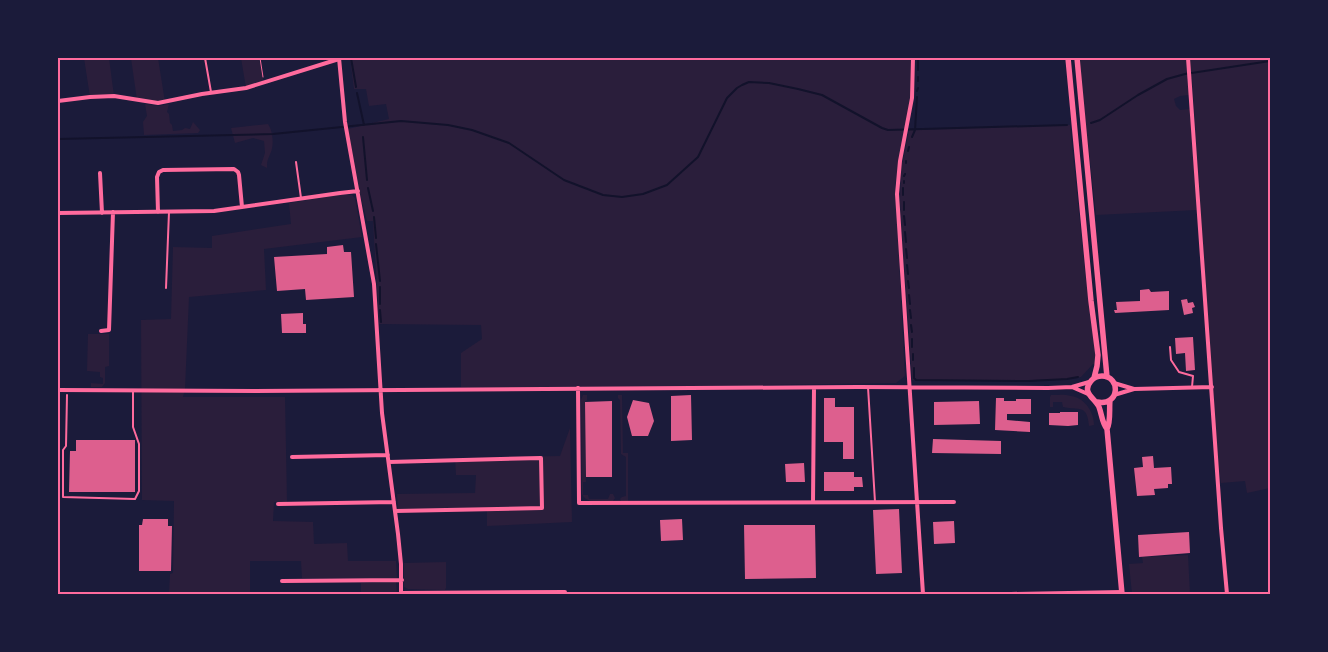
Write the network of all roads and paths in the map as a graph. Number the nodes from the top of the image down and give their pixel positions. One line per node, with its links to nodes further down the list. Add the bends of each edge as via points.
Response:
1 (205, 58): 9 (lane)
2 (260, 58): 8 (path)
3 (339, 58): 8 (street); 13 (street, via 345,122)
4 (913, 58): 32 (street, via 912,98 899,168 898,194)
5 (1068, 58): 25 (main road, via 1098,355 1098,366)
6 (1077, 58): 24 (main road)
7 (1188, 58): 29 (street)
8 (264, 83): 9 (street)
9 (210, 92): 10 (street, via 158,103 114,96)
10 (58, 101)
11 (296, 162): 14 (lane)
12 (100, 173): 16 (street)
13 (358, 191): 14 (street); 37 (street, via 374,284)
14 (301, 198): 15 (street)
15 (242, 207): 18 (street, via 239,174 234,169 163,170 157,177); 19 (street)
16 (102, 212): 17 (street); 20 (street)
17 (113, 212): 18 (street); 22 (street, via 109,330)
18 (158, 212): 19 (street)
19 (169, 212): 21 (lane)
20 (58, 213)
21 (166, 288)
22 (101, 331)
23 (1170, 347): 33 (lane, via 1171,360 1179,372 1193,376)
24 (1107, 377): 25 (main road, via 1098,376); 26 (main road)
25 (1092, 380): 28 (street); 38 (main road)
26 (1114, 383): 34 (street); 40 (main road, via 1116,389)
27 (868, 387): 31 (street); 32 (street); 49 (lane)
28 (1072, 387): 32 (street); 38 (street)
29 (1212, 387): 33 (street); 60 (street)
30 (578, 388): 31 (street); 37 (street); 48 (street, via 579,503)
31 (814, 388): 48 (street)
32 (910, 388): 46 (street)
33 (1192, 388): 34 (street)
34 (1134, 389): 40 (street)
35 (58, 390): 36 (street)
36 (132, 390): 37 (street); 39 (lane, via 133,427 139,444 139,491 135,498 63,497)
37 (380, 390): 43 (street)
38 (1089, 394): 41 (main road)
39 (66, 395)
40 (1112, 398): 41 (main road); 42 (main road)
41 (1097, 402): 42 (main road)
42 (1107, 429): 56 (main road)
43 (388, 455): 44 (street); 45 (street)
44 (292, 457)
45 (389, 462): 47 (street); 52 (street, via 541,458 542,508)
46 (917, 501): 49 (street); 50 (street); 58 (street)
47 (394, 502): 51 (street); 52 (street)
48 (814, 502): 49 (street)
49 (875, 502)
50 (954, 502)
51 (278, 504)
52 (395, 512): 53 (street)
53 (402, 580): 54 (street); 57 (street)
54 (282, 581)
55 (565, 592): 57 (street)
56 (1122, 593): 59 (street)
57 (401, 594)
58 (923, 594)
59 (1011, 594)
60 (1227, 594)

